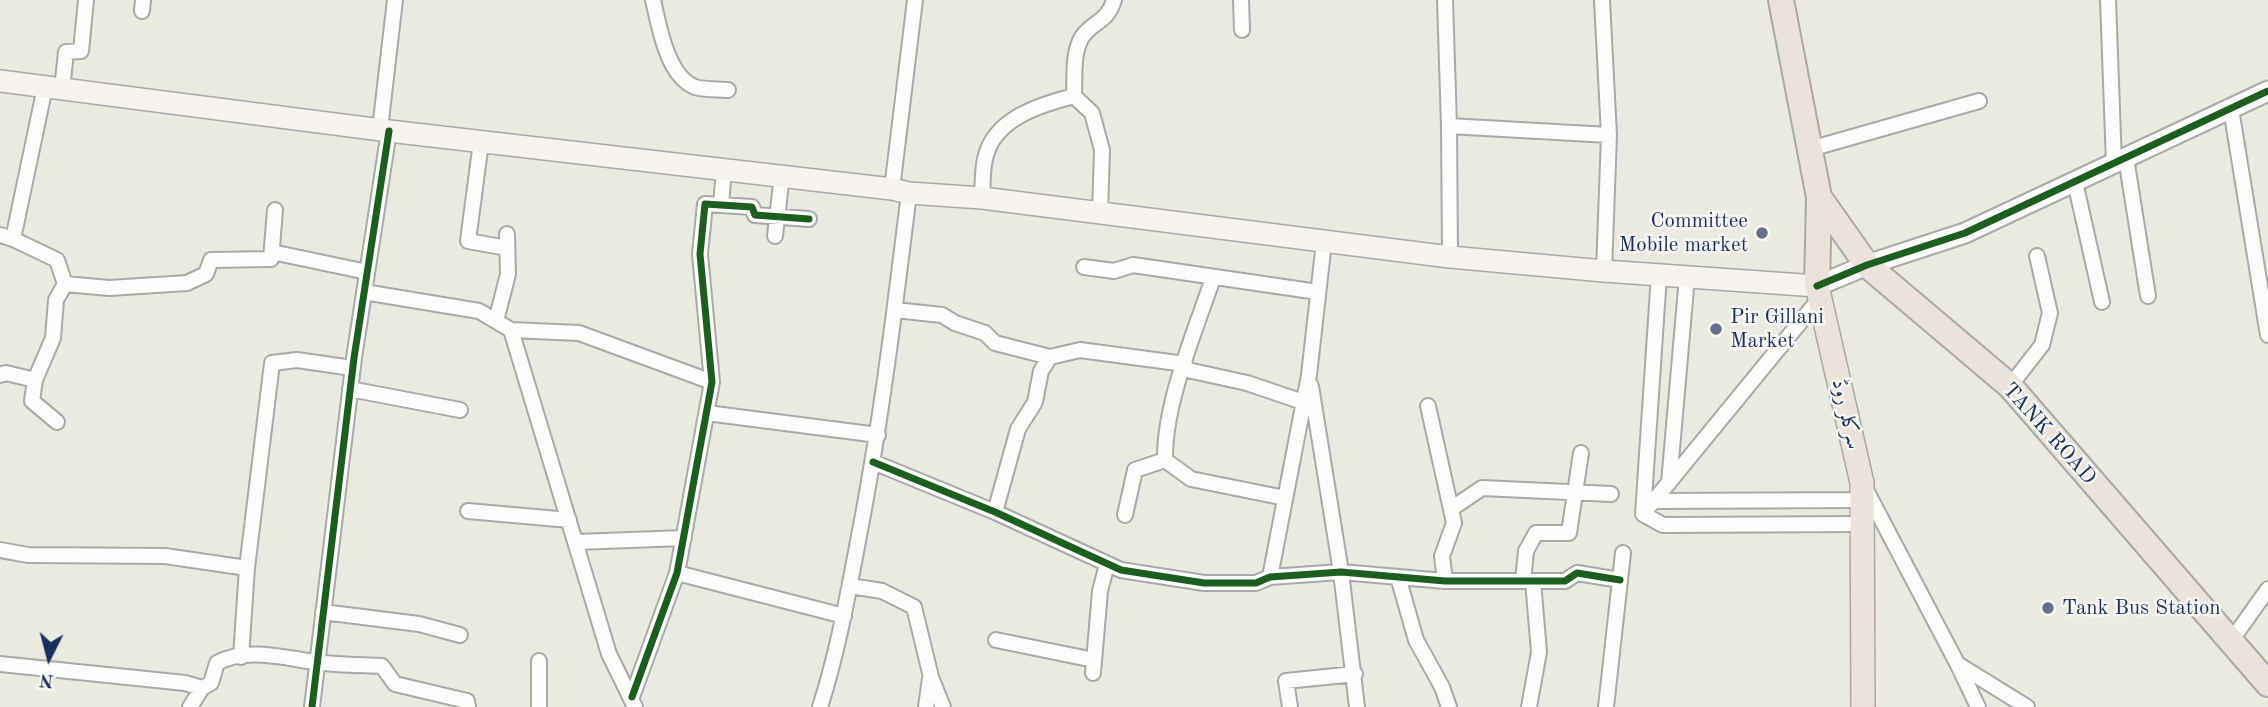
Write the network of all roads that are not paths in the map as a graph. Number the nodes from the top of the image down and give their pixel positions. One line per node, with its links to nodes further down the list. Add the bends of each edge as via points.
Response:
1 (86, 0): 13 (street, via 81,51 66,52)
2 (395, 0): 20 (street)
3 (653, 0): 14 (street, via 664,45 681,77 696,87)
4 (915, 0): 28 (street)
5 (1114, 0): 16 (street, via 1075,54)
6 (1241, 0): 11 (street)
7 (1444, 0): 19 (street)
8 (1602, 0): 21 (street)
9 (1781, 0): 23 (highway, سرکلر روڈ)
10 (2108, 0): 24 (street)
11 (1242, 30)
12 (0, 81): 13 (main road)
13 (53, 88): 20 (main road); 37 (street)
14 (728, 90)
15 (2268, 91): 18 (street)
16 (1074, 96): 30 (street, via 1043,104 997,132 985,158); 33 (street, via 1092,113 1102,150)
17 (1979, 101): 23 (street)
18 (2231, 109): 24 (street); 58 (street)
19 (1449, 126): 21 (street); 40 (street)
20 (384, 130): 22 (main road); 45 (street)
21 (1609, 135): 44 (street)
22 (481, 142): 25 (main road); 56 (street, via 467,241 507,241 508,274)
23 (1810, 149): 29 (highway, سرکلر روڈ)
24 (2120, 161): 27 (street); 53 (street)
25 (724, 169): 26 (main road); 31 (street)
26 (782, 176): 28 (main road); 34 (street)
27 (2075, 182): 42 (street, via 1965,233); 54 (street)
28 (900, 191): 30 (main road); 55 (street)
29 (1819, 197): 42 (highway, TANK ROAD); 52 (highway, سرکلر روڈ)
30 (982, 198): 33 (main road)
31 (721, 205): 34 (street, via 752,207 755,215); 65 (street, via 705,204 700,254)
32 (275, 209): 39 (street)
33 (1100, 213): 38 (main road)
34 (777, 216): 35 (street); 36 (street)
35 (809, 219)
36 (775, 236)
37 (7, 237): 49 (street, via 57,260)
38 (1324, 242): 40 (main road); 51 (street)
39 (272, 252): 45 (street); 49 (street, via 271,259 211,260 206,274 187,283 109,288)
40 (1450, 257): 44 (main road)
41 (2037, 257): 66 (street, via 2050,313 2042,345)
42 (1867, 265): 52 (street); 66 (highway, TANK ROAD)
43 (1084, 267): 48 (street, via 1114,271 1133,265)
44 (1605, 271): 46 (main road)
45 (367, 272): 50 (street)
46 (1659, 275): 47 (main road); 86 (street)
47 (1687, 277): 52 (main road); 77 (street)
48 (1213, 278): 51 (street); 60 (street)
49 (65, 284): 64 (street, via 56,300 53,338)
50 (364, 292): 56 (street, via 479,311); 61 (street)
51 (1318, 292): 62 (street)
52 (1819, 292): 77 (street); 79 (main road, سرکلر روڈ)
53 (2148, 296)
54 (2102, 302)
55 (895, 310): 59 (street, via 942,315 985,332 995,343); 73 (street)
56 (496, 321): 57 (street)
57 (511, 330): 65 (street, via 579,333); 88 (street)
58 (2268, 335)
59 (1050, 357): 60 (street, via 1080,350); 85 (street, via 1041,371 1035,402 1018,429)
60 (1184, 367): 68 (street); 75 (street, via 1164,440)
61 (352, 368): 67 (street); 95 (street, via 297,360 272,363)
62 (1309, 374): 68 (street); 96 (street)
63 (0, 375): 64 (street)
64 (35, 380): 72 (street, via 32,401)
65 (712, 382): 71 (street)
66 (2010, 386): 109 (highway, TANK ROAD)
67 (350, 389): 70 (street); 105 (street)
68 (1303, 402): 81 (street)
69 (1428, 406): 83 (street)
70 (460, 410)
71 (706, 414): 73 (street); 90 (street)
72 (57, 422)
73 (878, 435): 76 (street)
74 (1581, 453): 78 (street)
75 (1165, 460): 81 (street, via 1191,480); 87 (street, via 1136,470)
76 (873, 462): 85 (street); 103 (street)
77 (1670, 482): 82 (street)
78 (1576, 492): 80 (street); 83 (street, via 1482,488); 102 (street, via 1569,533 1536,533 1526,551)
79 (1862, 492): 82 (street); 89 (main road, سرکلر روڈ); 114 (street)
80 (1611, 494)
81 (1285, 498): 98 (street)
82 (1654, 501): 86 (street)
83 (1451, 509): 101 (street, via 1454,523 1442,556)
84 (468, 511): 88 (street)
85 (995, 512): 94 (street)
86 (1643, 514): 89 (street, via 1663,525)
87 (1125, 515)
88 (569, 520): 91 (street)
89 (1863, 524): 132 (main road, سرکلر روڈ)
90 (684, 538): 91 (street); 97 (street)
91 (576, 542): 119 (street, via 609,654)
92 (0, 550): 95 (street, via 28,555 165,556)
93 (1623, 553): 100 (street)
94 (1107, 564): 98 (street, via 1204,583 1256,583); 108 (street, via 1093,667)
95 (247, 568): 110 (street)
96 (1341, 572): 98 (street); 99 (street); 115 (street)
97 (677, 573): 106 (street); 119 (street)
98 (1270, 577)
99 (1398, 577): 101 (street); 129 (street, via 1416,639)
100 (1620, 580): 102 (street, via 1577,573 1565,581); 131 (street)
101 (1445, 581): 102 (street)
102 (1528, 581): 130 (street, via 1539,652)
103 (850, 586): 106 (street); 116 (street, via 882,592 914,607)
104 (2268, 589): 109 (street)
105 (323, 612): 107 (street, via 419,624); 112 (street)
106 (844, 615): 124 (street)
107 (460, 635)
108 (996, 640)
109 (2231, 641): 117 (highway, TANK ROAD)
110 (241, 657): 112 (street, via 263,654); 118 (street, via 217,663 211,683)
111 (538, 661): 123 (street)
112 (317, 663): 121 (street); 122 (street, via 382,666 395,684 467,701)
113 (0, 664): 118 (street)
114 (1958, 665): 133 (street); 134 (street)
115 (1354, 674): 127 (street, via 1286,681); 128 (street)
116 (931, 677): 125 (street); 126 (street)
117 (2268, 684)
118 (202, 688): 120 (street)
119 (634, 702)
120 (190, 707)
121 (312, 707)
122 (468, 707)
123 (539, 707)
124 (820, 707)
125 (926, 707)
126 (943, 707)
127 (1290, 707)
128 (1357, 707)
129 (1449, 707)
130 (1529, 707)
131 (1606, 707)
132 (1863, 707)
133 (1978, 707)
134 (2027, 707)

